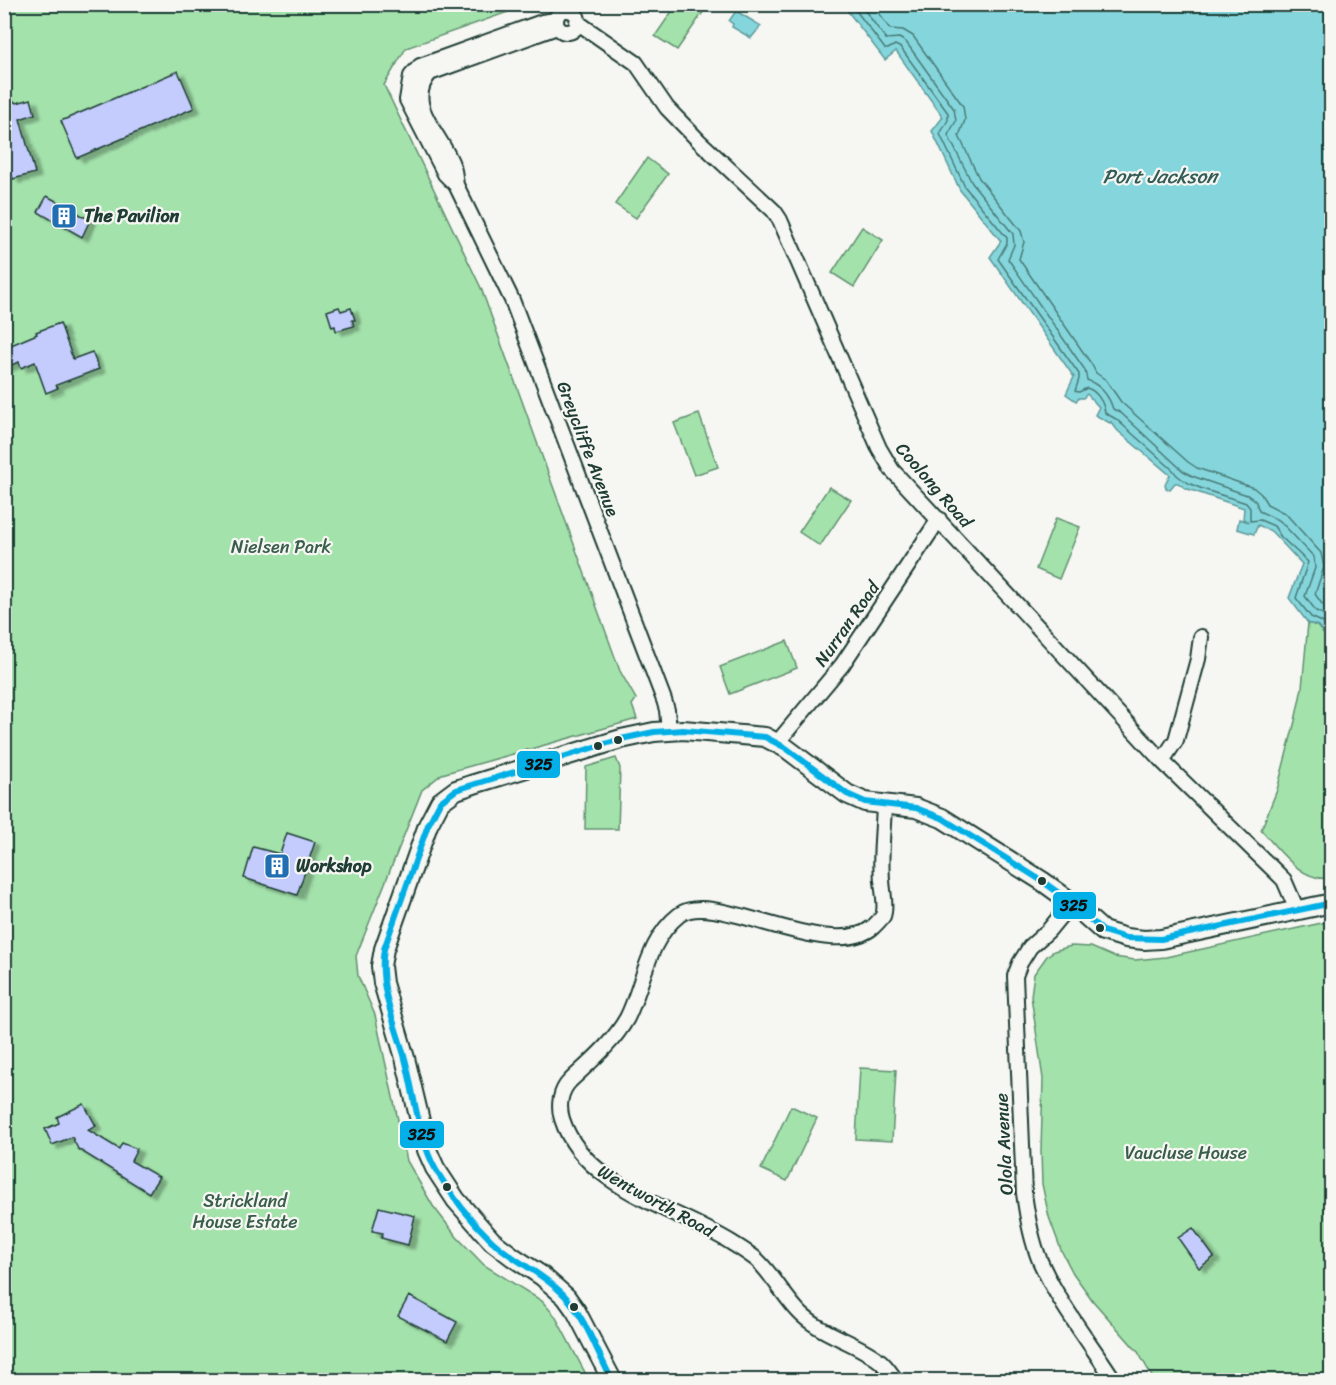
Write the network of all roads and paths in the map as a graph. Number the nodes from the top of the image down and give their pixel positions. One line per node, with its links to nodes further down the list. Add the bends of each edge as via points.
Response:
1 (556, 23): 2 (street, Coolong Road, via 559,12 574,13 577,22 636,63 667,108 774,211 884,459); 4 (street, Greycliffe Avenue, via 542,22 420,66 411,76 407,100 445,174 456,185 512,300 664,700)
2 (939, 519): 5 (street, Nurran Road, via 842,665); 6 (street, Coolong Road)
3 (1202, 638): 6 (street, via 1176,740)
4 (669, 730): 5 (street, via 765,737); 11 (street, via 621,739 447,796 429,825 381,960 383,983 435,1168 456,1200 492,1241 566,1296)
5 (777, 743): 7 (street, via 838,789 865,802)
6 (1162, 761): 10 (street, Coolong Road, via 1284,880)
7 (884, 805): 9 (street, via 915,808 942,818 1042,881); 12 (street, Wentworth Road, via 881,856 885,902 883,916 875,925 863,934 839,937 799,932 701,908 679,915 649,956 626,1019 602,1052 564,1089 561,1114 566,1132 593,1167 614,1182 732,1242 758,1261 802,1315 880,1361)
8 (1332, 903): 10 (street)
9 (1074, 906): 10 (street, via 1103,931 1144,940); 13 (street, Olola Avenue, via 1030,947 1015,976 1024,1193 1039,1259 1054,1289)
10 (1297, 910)
11 (612, 1380)
12 (896, 1380)
13 (1114, 1380)

